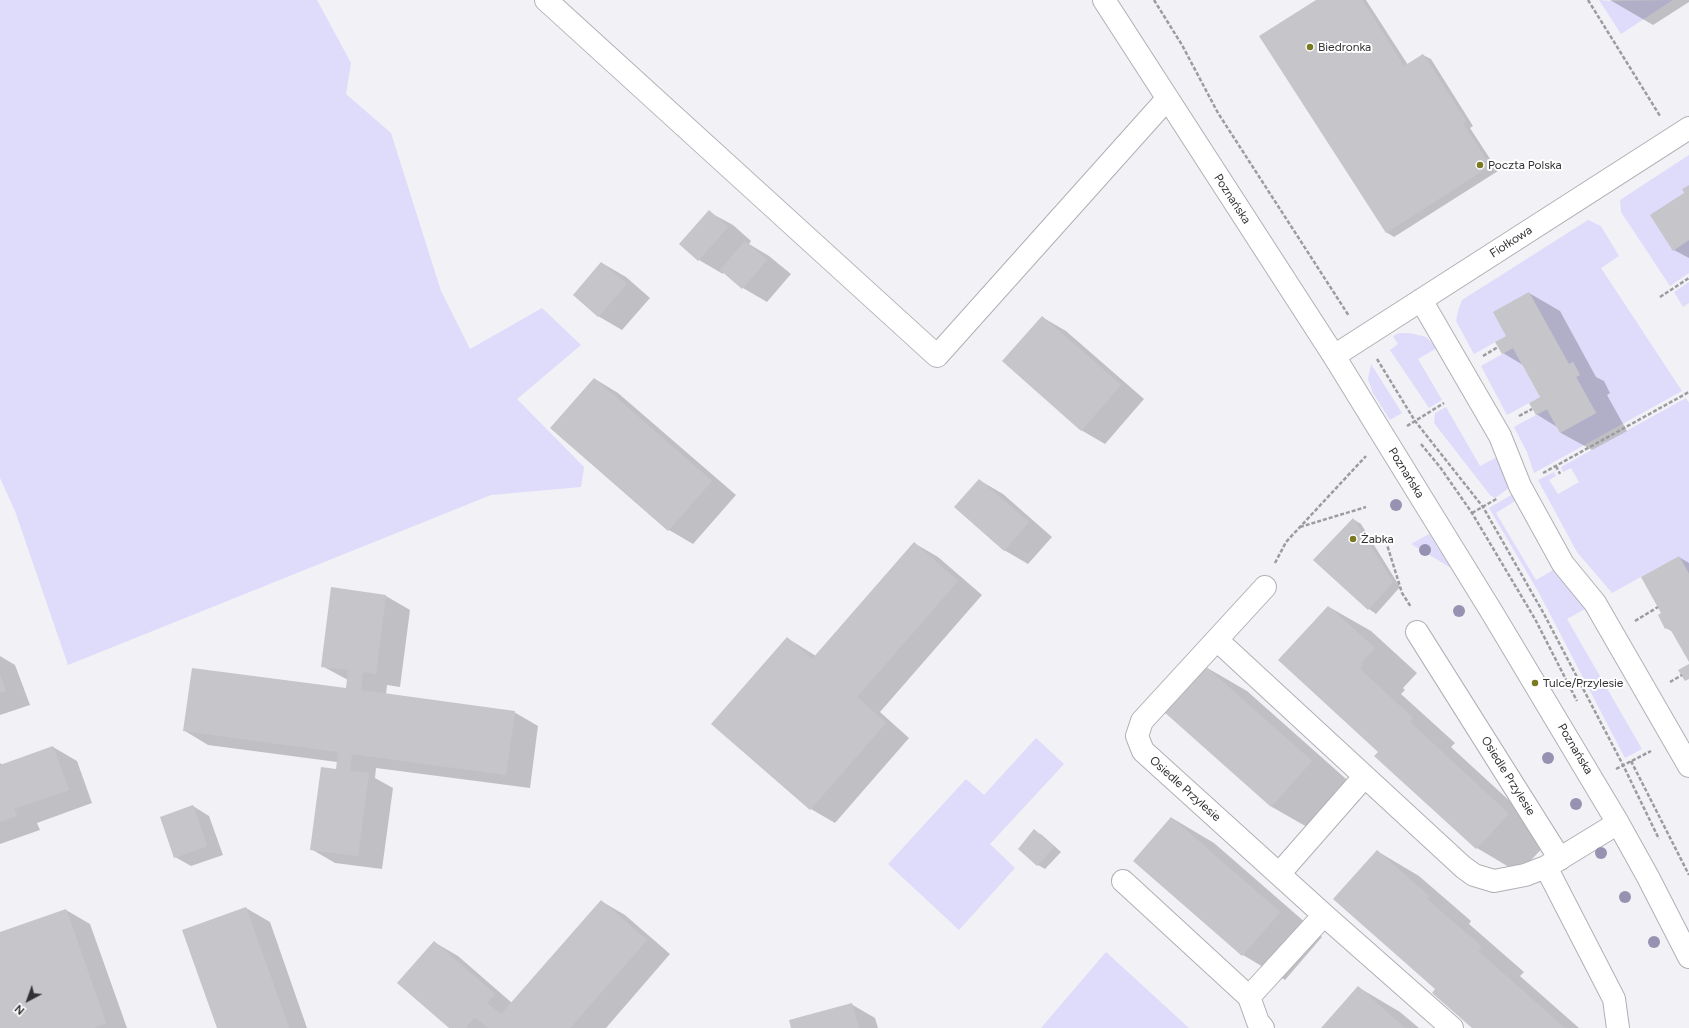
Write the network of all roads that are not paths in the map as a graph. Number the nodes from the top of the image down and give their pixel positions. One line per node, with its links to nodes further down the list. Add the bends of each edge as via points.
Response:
1 (546, 0): 3 (street, via 937,356)
2 (1104, 0): 3 (street, Poznańska)
3 (1167, 99): 6 (street, Poznańska)
4 (1681, 133): 5 (street, Fiołkowa)
5 (1421, 300): 6 (street, Fiołkowa); 10 (street, via 1500,436 1520,486 1563,564 1595,603)
6 (1334, 356): 12 (street, Poznańska)
7 (1266, 587): 9 (street, Osiedle Przylesie)
8 (1417, 632): 13 (street, Osiedle Przylesie)
9 (1217, 640): 11 (street); 14 (street, Osiedle Przylesie, via 1142,721 1137,736 1143,751)
10 (1689, 766)
11 (1364, 777): 13 (street, via 1474,875 1494,881 1525,875); 14 (street)
12 (1618, 823): 13 (street); 17 (street, Poznańska)
13 (1553, 863): 21 (street, Osiedle Przylesie, via 1614,999)
14 (1279, 874): 16 (street, Osiedle Przylesie)
15 (1122, 881): 18 (street)
16 (1324, 915): 18 (street); 20 (street, Osiedle Przylesie)
17 (1689, 957)
18 (1249, 997): 19 (street, via 1258,1022)
19 (1263, 1028)
20 (1452, 1028)
21 (1618, 1028)

